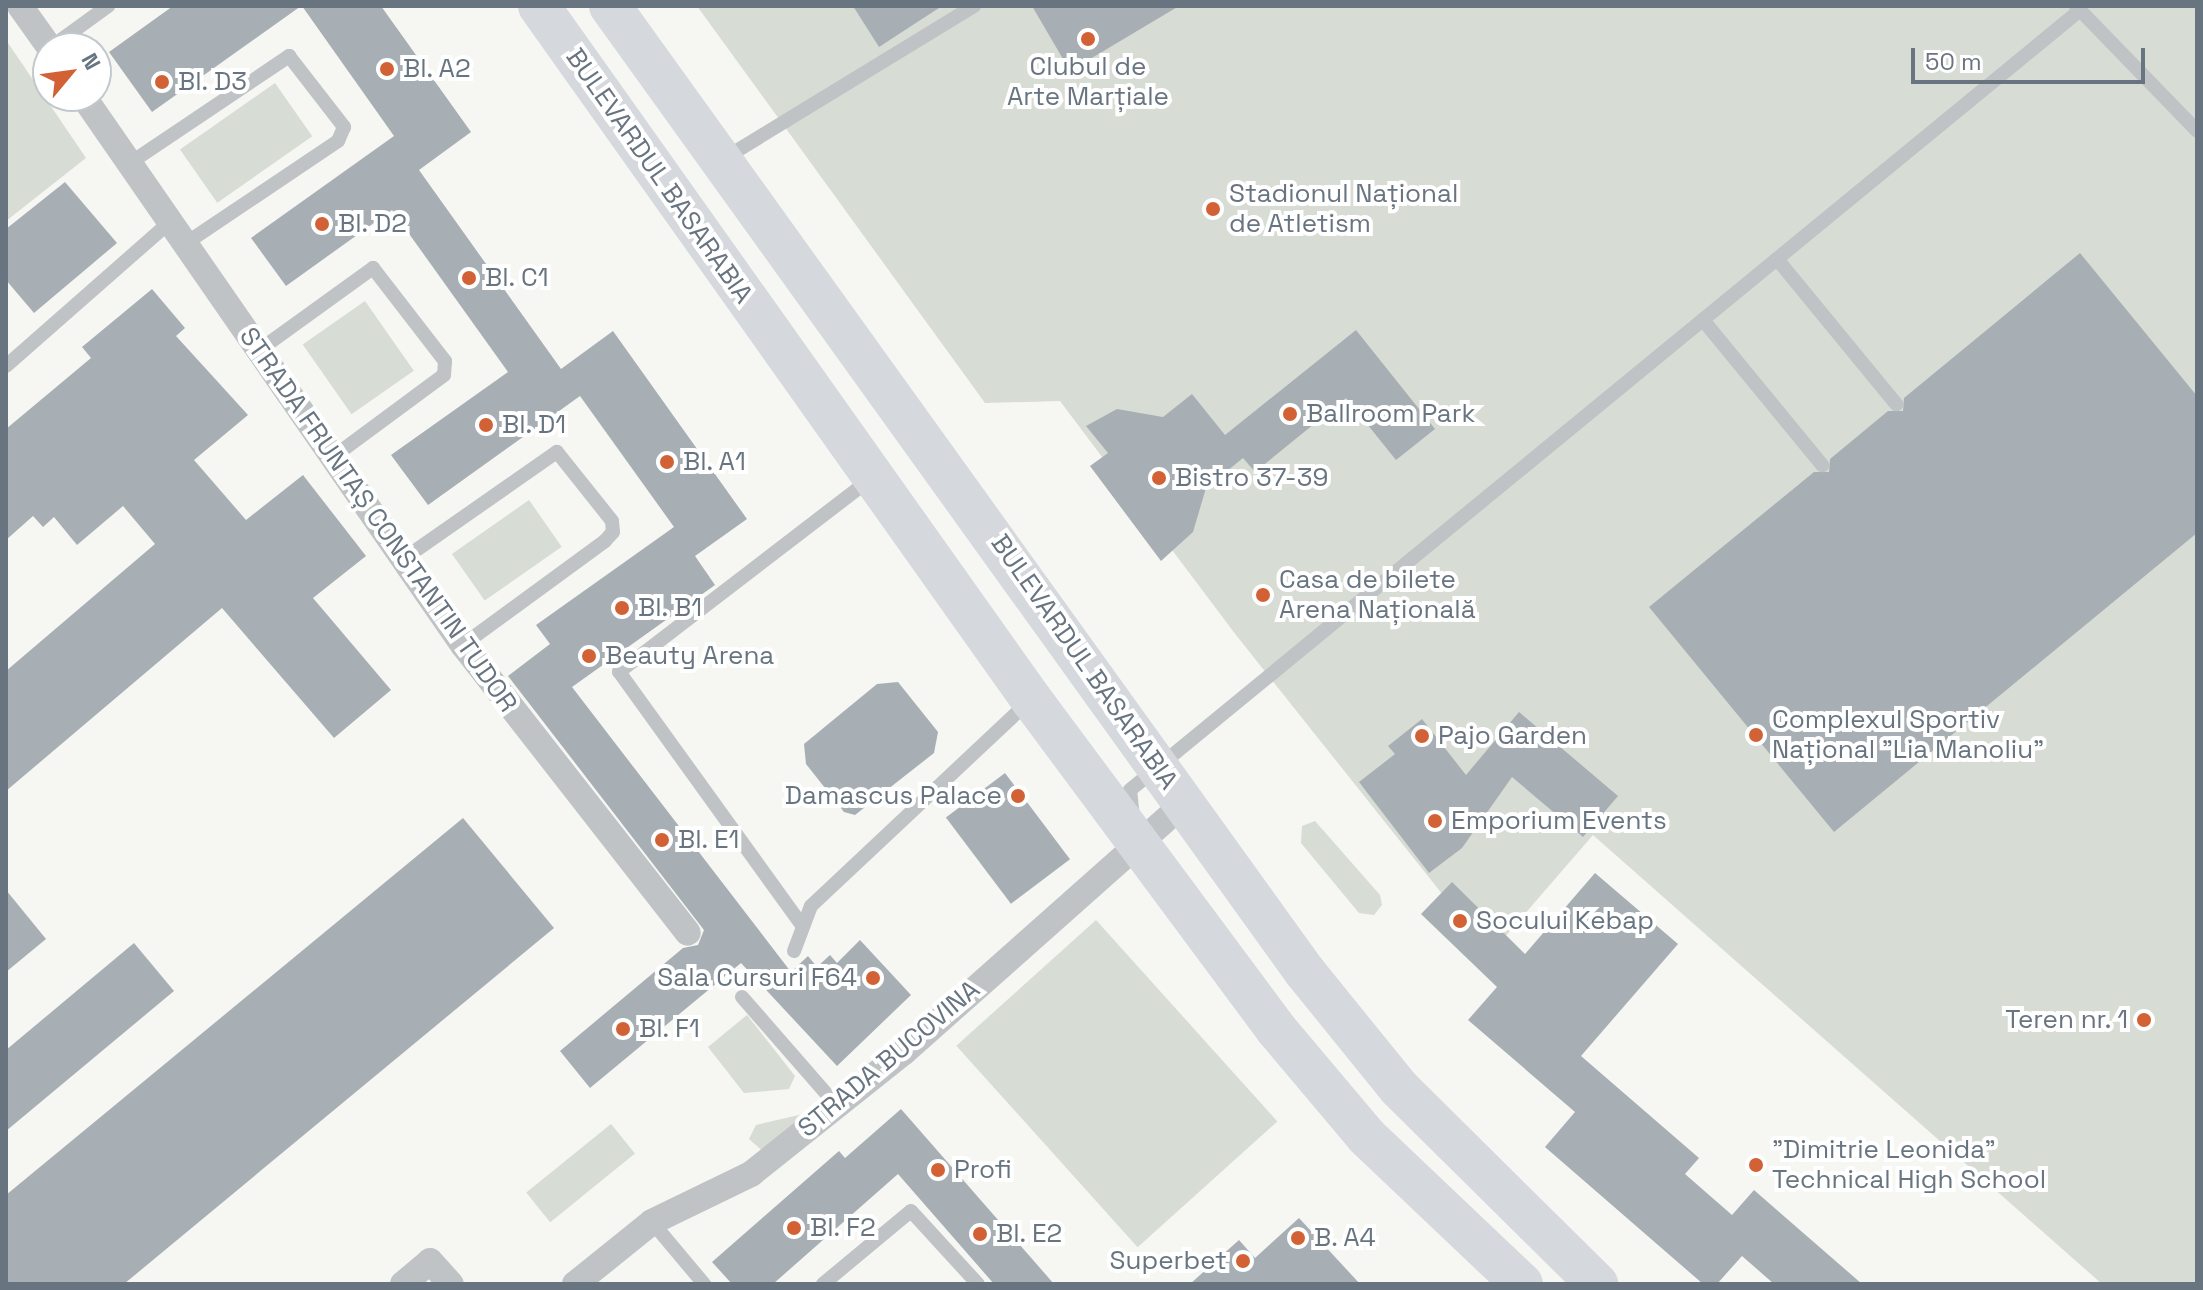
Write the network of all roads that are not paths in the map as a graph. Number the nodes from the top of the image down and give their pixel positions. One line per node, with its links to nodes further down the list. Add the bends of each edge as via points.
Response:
1 (20, 6): 7 (street)
2 (108, 6): 8 (lane)
3 (539, 6): 22 (main road, BULEVARDUL BASARABIA)
4 (610, 6): 11 (main road, BULEVARDUL BASARABIA)
5 (974, 6): 11 (lane)
6 (2077, 8): 10 (lane); 15 (lane)
7 (39, 32)
8 (72, 32)
9 (94, 112): 12 (street, STRADA FRUNTAȘ CONSTANTIN TUDOR)
10 (2197, 131)
11 (721, 160): 26 (main road, BULEVARDUL BASARABIA)
12 (130, 163): 13 (street, STRADA FRUNTAȘ CONSTANTIN TUDOR); 14 (lane, via 289,56 344,127 338,141)
13 (170, 222): 14 (street, STRADA FRUNTAȘ CONSTANTIN TUDOR); 18 (lane)
14 (185, 244): 17 (street, STRADA FRUNTAȘ CONSTANTIN TUDOR)
15 (1777, 259): 16 (lane); 19 (lane)
16 (1703, 320): 21 (lane); 26 (lane)
17 (258, 351): 20 (street, STRADA FRUNTAȘ CONSTANTIN TUDOR); 20 (lane, via 373,268 445,361 444,375)
18 (6, 366)
19 (1896, 404)
20 (332, 458): 23 (street, STRADA FRUNTAȘ CONSTANTIN TUDOR)
21 (1822, 465)
22 (873, 477): 25 (main road, BULEVARDUL BASARABIA); 29 (lane, via 619,672)
23 (402, 560): 24 (street, STRADA FRUNTAȘ CONSTANTIN TUDOR); 24 (lane, via 557,452 612,521 613,532 605,541)
24 (463, 645): 30 (street, STRADA FRUNTAȘ CONSTANTIN TUDOR)
25 (1031, 699): 28 (main road, BULEVARDUL BASARABIA); 29 (lane, via 811,906)
26 (1158, 768): 27 (main road, BULEVARDUL BASARABIA); 28 (lane, via 1130,790)
27 (1183, 804): 28 (street, STRADA BUCOVINA); 42 (main road, BULEVARDUL BASARABIA, via 1269,926 1399,1088)
28 (1136, 842): 33 (street, STRADA BUCOVINA); 41 (main road, BULEVARDUL BASARABIA, via 1332,1099)
29 (801, 924): 31 (lane)
30 (688, 933)
31 (794, 951)
32 (742, 997): 33 (lane)
33 (831, 1111): 34 (street, STRADA BUCOVINA, via 724,1191)
34 (652, 1222): 37 (street, STRADA BUCOVINA); 38 (lane)
35 (403, 1284): 36 (street, via 430,1261)
36 (451, 1284)
37 (575, 1284)
38 (704, 1284)
39 (823, 1284): 40 (lane, via 911,1211)
40 (978, 1284)
41 (1522, 1284)
42 (1597, 1284)

